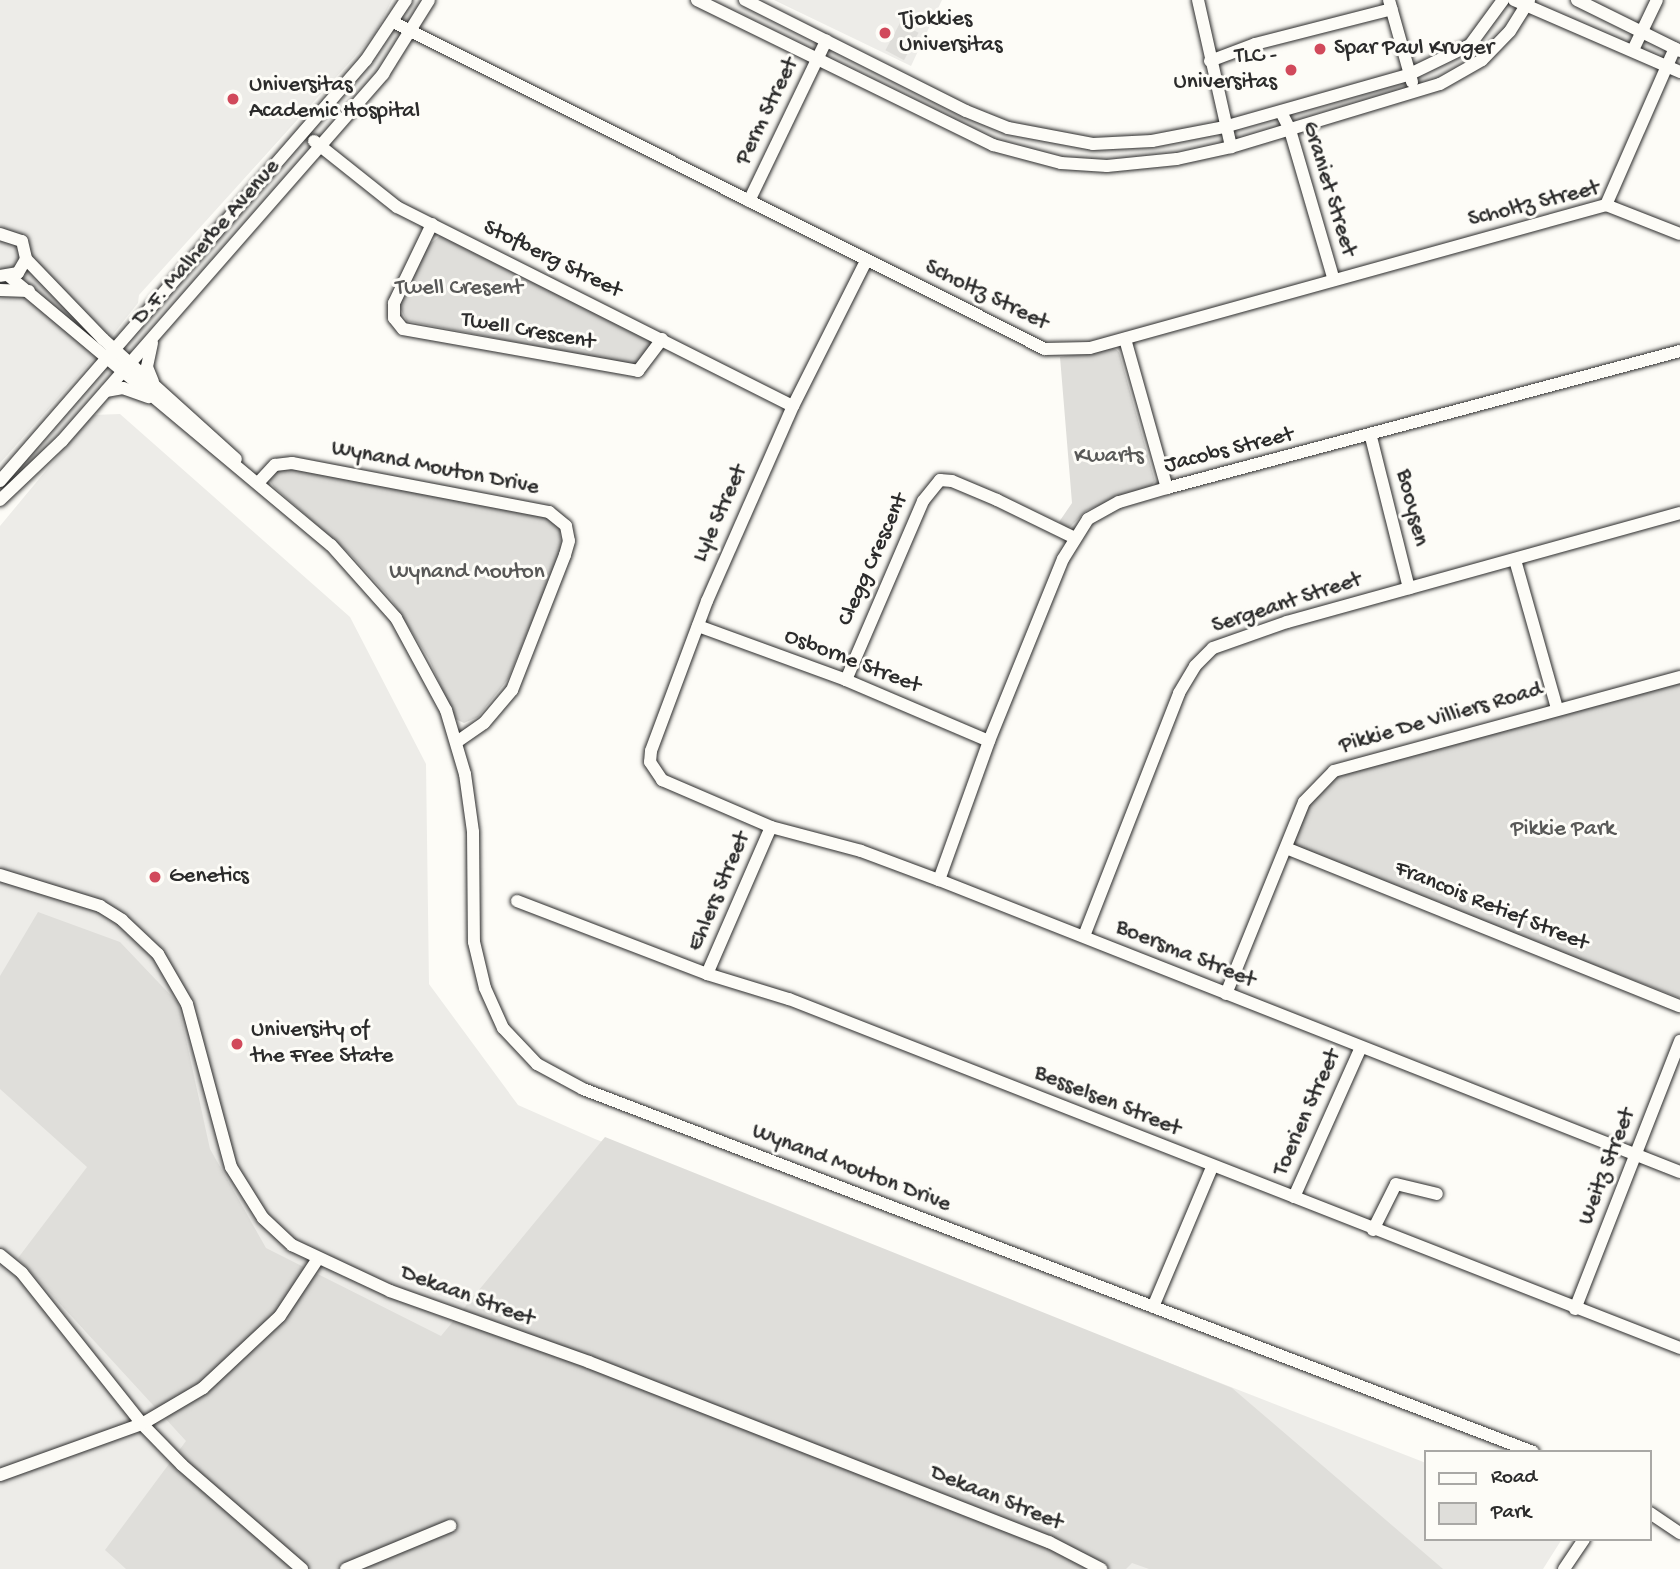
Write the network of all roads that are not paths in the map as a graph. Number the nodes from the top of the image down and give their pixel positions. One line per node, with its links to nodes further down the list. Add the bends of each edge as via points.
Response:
1 (406, 0): 12 (street, D.F. Malherbe Avenue)
2 (429, 0): 13 (street, D.F. Malherbe Avenue)
3 (697, 0): 10 (street)
4 (745, 0): 15 (street)
5 (1198, 0): 19 (street)
6 (1503, 0): 22 (street, via 1470,45)
7 (1577, 0): 14 (street)
8 (1657, 0): 14 (street)
9 (1523, 2): 16 (street); 23 (street, via 1510,31 1482,60)
10 (714, 4): 18 (street)
11 (1391, 4): 19 (street); 22 (street)
12 (393, 22): 13 (street, Scholtz Street); 27 (street, D.F. Malherbe Avenue)
13 (412, 31): 29 (street, D.F. Malherbe Avenue, via 383,74); 32 (street, Scholtz Street)
14 (1642, 32): 16 (street); 17 (street)
15 (826, 41): 18 (street, Perm Street); 28 (street, via 966,111)
16 (1633, 50): 20 (street)
17 (1678, 50): 20 (street)
18 (816, 60): 31 (street, via 956,129); 32 (street, Perm Street)
19 (1210, 61): 25 (street)
20 (1668, 66): 21 (street); 33 (street)
21 (1680, 72)
22 (1408, 75): 23 (street); 24 (street)
23 (1417, 92): 26 (street)
24 (1281, 112): 25 (street); 26 (street, Graniet Street)
25 (1224, 127): 28 (street, via 1124,144); 30 (street)
26 (1290, 130): 30 (street); 39 (street, Graniet Street)
27 (304, 133): 29 (street, Stofberg Street); 45 (street, D.F. Malherbe Avenue)
28 (1047, 137): 31 (street)
29 (320, 145): 34 (street, Stofberg Street, via 377,195); 41 (street, D.F. Malherbe Avenue)
30 (1231, 147): 31 (street, via 1177,159 1107,166)
31 (1043, 158)
32 (749, 201): 38 (street, Scholtz Street)
33 (1606, 205): 36 (street, Scholtz Street); 39 (street, Scholtz Street)
34 (432, 225): 42 (street, Stofberg Street); 42 (street, Twell Crescent, via 394,303 394,318 403,329 638,371)
35 (0, 234): 37 (street, Wynand Mouton Drive, via 22,242)
36 (1680, 234)
37 (26, 259): 40 (street); 45 (street, Wynand Mouton Drive)
38 (866, 261): 43 (street, Scholtz Street, via 1045,349 1070,351); 50 (street, Lyle Street)
39 (1334, 279): 43 (street, Scholtz Street)
40 (3, 280): 45 (street, Wynand Mouton Drive, via 29,291)
41 (159, 330): 46 (street, D.F. Malherbe Avenue); 47 (street, via 147,359)
42 (662, 339): 50 (street, Stofberg Street)
43 (1125, 339): 54 (street)
44 (1680, 351): 51 (street, Jacobs Street)
45 (113, 355): 46 (street, Wynand Mouton Drive); 52 (street, D.F. Malherbe Avenue)
46 (127, 367): 47 (street, Wynand Mouton Drive); 48 (street, D.F. Malherbe Avenue); 49 (street, Wynand Mouton Drive)
47 (156, 388): 53 (street, Wynand Mouton Drive)
48 (106, 391): 49 (street, via 132,390); 55 (street, D.F. Malherbe Avenue)
49 (160, 404): 53 (street, Wynand Mouton Drive)
50 (793, 406): 60 (street, Lyle Street)
51 (1371, 437): 54 (street, Jacobs Street); 59 (street, Booysen)
52 (0, 481)
53 (257, 482): 65 (street, Wynand Mouton Drive, via 331,545 379,594 433,681); 65 (street, Wynand Mouton Drive, via 275,465 292,463 549,512 566,526 569,541 565,555 512,690 485,723)
54 (1167, 488): 57 (street, Jacobs Street, via 1103,510 1087,519)
55 (0, 500)
56 (1680, 513): 58 (street, Sergeant Street)
57 (1073, 537): 62 (street, Clegg Crescent, via 998,499 940,480 923,501); 64 (street, Jacobs Street)
58 (1515, 560): 59 (street, Sergeant Street); 63 (street)
59 (1409, 588): 72 (street, Sergeant Street, via 1227,640 1202,657 1173,706)
60 (698, 626): 62 (street, Osborne Street); 66 (street, Lyle Street, via 651,751 655,772)
61 (1680, 677): 63 (street, Pikkie De Villiers Road)
62 (846, 680): 64 (street, Osborne Street)
63 (1557, 708): 68 (street, Pikkie De Villiers Road, via 1334,771 1304,802)
64 (989, 741): 70 (street, Jacobs Street)
65 (457, 742): 86 (street, Wynand Mouton Drive, via 473,832 479,968 503,1028 537,1064 583,1089)
66 (673, 785): 67 (street, Boersma Street)
67 (771, 827): 70 (street, Boersma Street, via 861,851); 73 (street, Ehlers Street)
68 (1286, 848): 74 (street, Pikkie De Villiers Road); 75 (street, Francois Retief Street)
69 (0, 875): 85 (street, Dekaan Street, via 100,906 158,954 187,1004 231,1167 276,1233)
70 (939, 880): 72 (street, Boersma Street)
71 (517, 901): 73 (street, Besselsen Street)
72 (1084, 936): 74 (street, Boersma Street)
73 (707, 974): 79 (street, Besselsen Street, via 789,999)
74 (1226, 994): 77 (street, Boersma Street)
75 (1680, 1006)
76 (1680, 1041): 78 (street, Weitz Street)
77 (1361, 1047): 78 (street, Boersma Street); 82 (street, Toerien Street)
78 (1635, 1154): 80 (street, Boersma Street); 87 (street, Weitz Street)
79 (1212, 1167): 82 (street, Besselsen Street); 86 (street)
80 (1680, 1172)
81 (1437, 1194): 83 (street, via 1396,1184)
82 (1294, 1197): 83 (street, Besselsen Street)
83 (1373, 1230): 87 (street, Besselsen Street)
84 (0, 1255): 89 (street, via 22,1273)
85 (317, 1260): 89 (street, via 281,1316 244,1353 203,1388); 102 (street, Dekaan Street, via 1049,1542)
86 (1153, 1307): 90 (street, Wynand Mouton Drive)
87 (1575, 1309): 88 (street, Besselsen Street)
88 (1680, 1348)
89 (142, 1424): 93 (street); 100 (street, via 190,1474)
90 (1472, 1432): 91 (street, Wynand Mouton Drive); 92 (street, Wynand Mouton Drive)
91 (1508, 1450)
92 (1527, 1450)
93 (0, 1475)
94 (1652, 1514): 97 (street)
95 (1652, 1523): 99 (street)
96 (450, 1526): 101 (street)
97 (1680, 1533)
98 (1583, 1541): 103 (street)
99 (1680, 1541)
100 (302, 1569)
101 (346, 1569)
102 (1101, 1569)
103 (1564, 1569)

